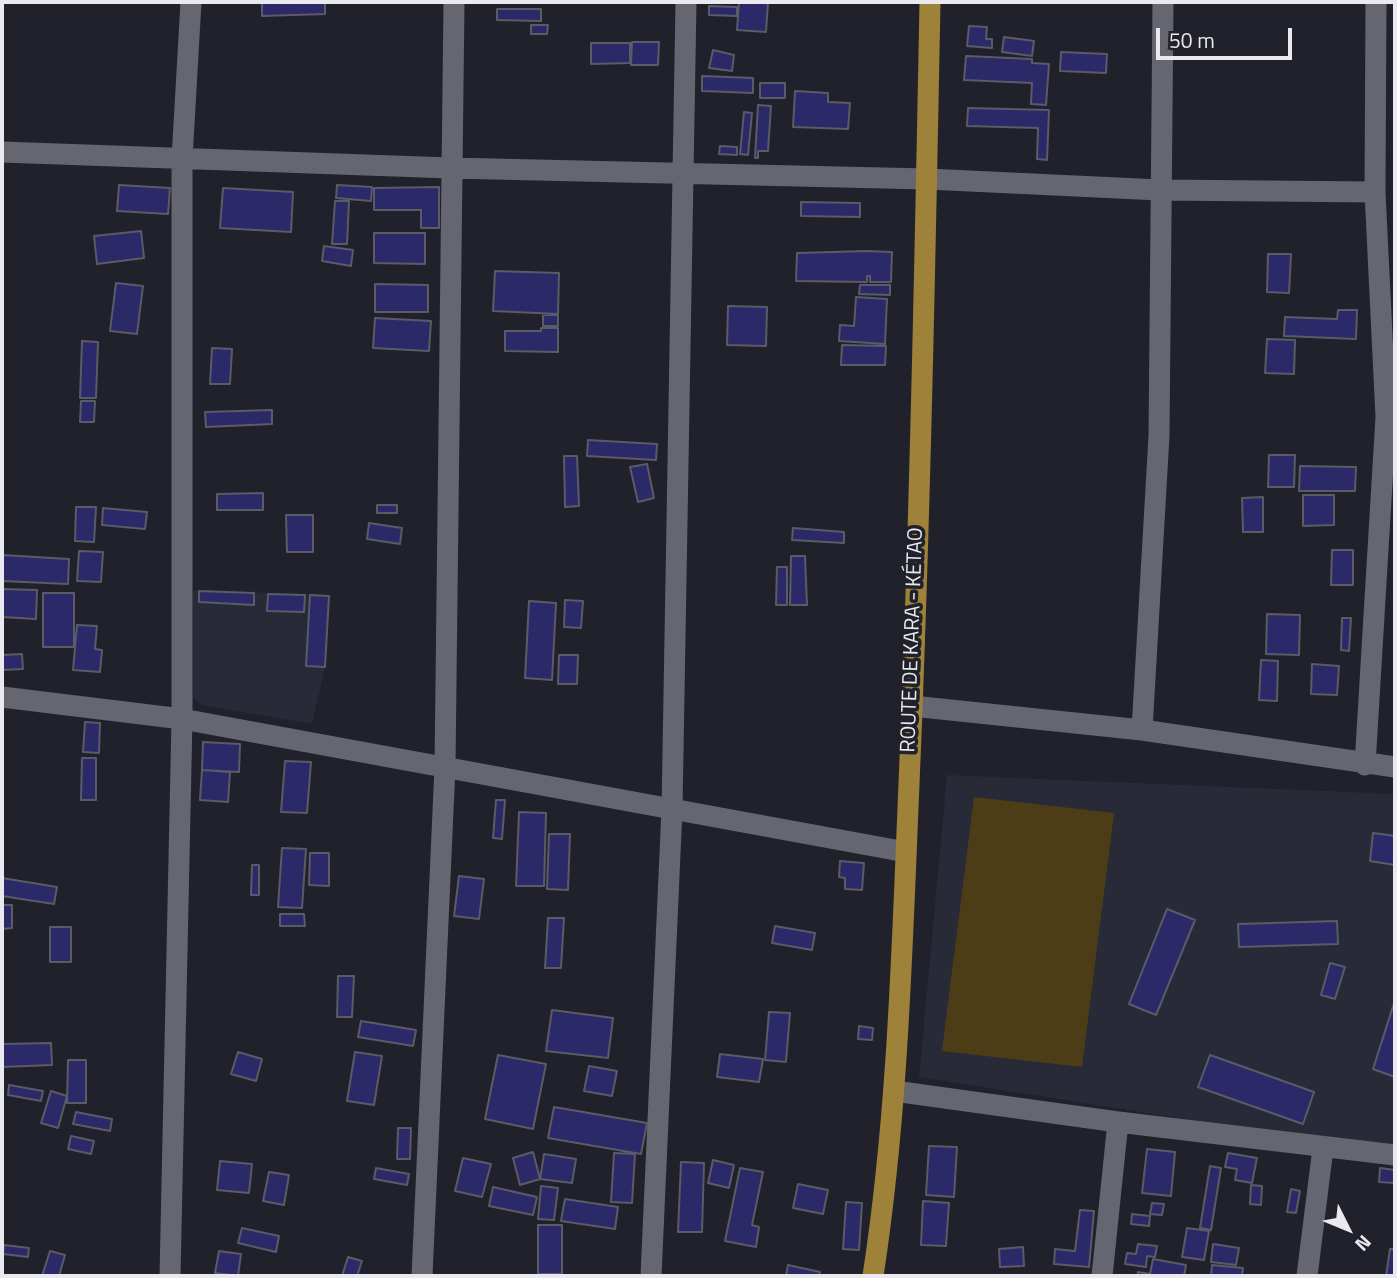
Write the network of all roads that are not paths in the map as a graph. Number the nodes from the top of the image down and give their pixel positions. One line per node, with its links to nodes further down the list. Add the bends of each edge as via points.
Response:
1 (191, 2): 8 (street)
2 (454, 2): 9 (street)
3 (685, 2): 10 (street)
4 (930, 2): 11 (main road, ROUTE DE KARA - KÉTAO)
5 (1163, 2): 12 (street)
6 (1376, 2): 13 (street)
7 (2, 152): 8 (street)
8 (183, 159): 9 (street); 16 (street)
9 (450, 168): 10 (street); 19 (street)
10 (681, 174): 11 (street); 21 (street)
11 (927, 179): 12 (street); 15 (main road, ROUTE DE KARA - KÉTAO)
12 (1160, 190): 13 (street); 17 (street, via 1159,436)
13 (1375, 191): 18 (street, via 1386,417)
14 (2, 698): 16 (street)
15 (912, 706): 17 (street); 22 (main road, ROUTE DE KARA - KÉTAO)
16 (182, 719): 19 (street); 27 (street)
17 (1142, 730): 18 (street)
18 (1365, 765): 20 (street)
19 (445, 767): 21 (street); 28 (street)
20 (1395, 767)
21 (672, 809): 22 (street); 29 (street)
22 (906, 852): 23 (main road, ROUTE DE KARA - KÉTAO)
23 (894, 1090): 24 (street); 30 (main road, ROUTE DE KARA - KÉTAO)
24 (1118, 1122): 25 (street); 31 (street)
25 (1323, 1148): 26 (street); 32 (street)
26 (1395, 1155)
27 (170, 1276)
28 (422, 1276)
29 (651, 1276)
30 (873, 1276)
31 (1102, 1276)
32 (1307, 1276)

